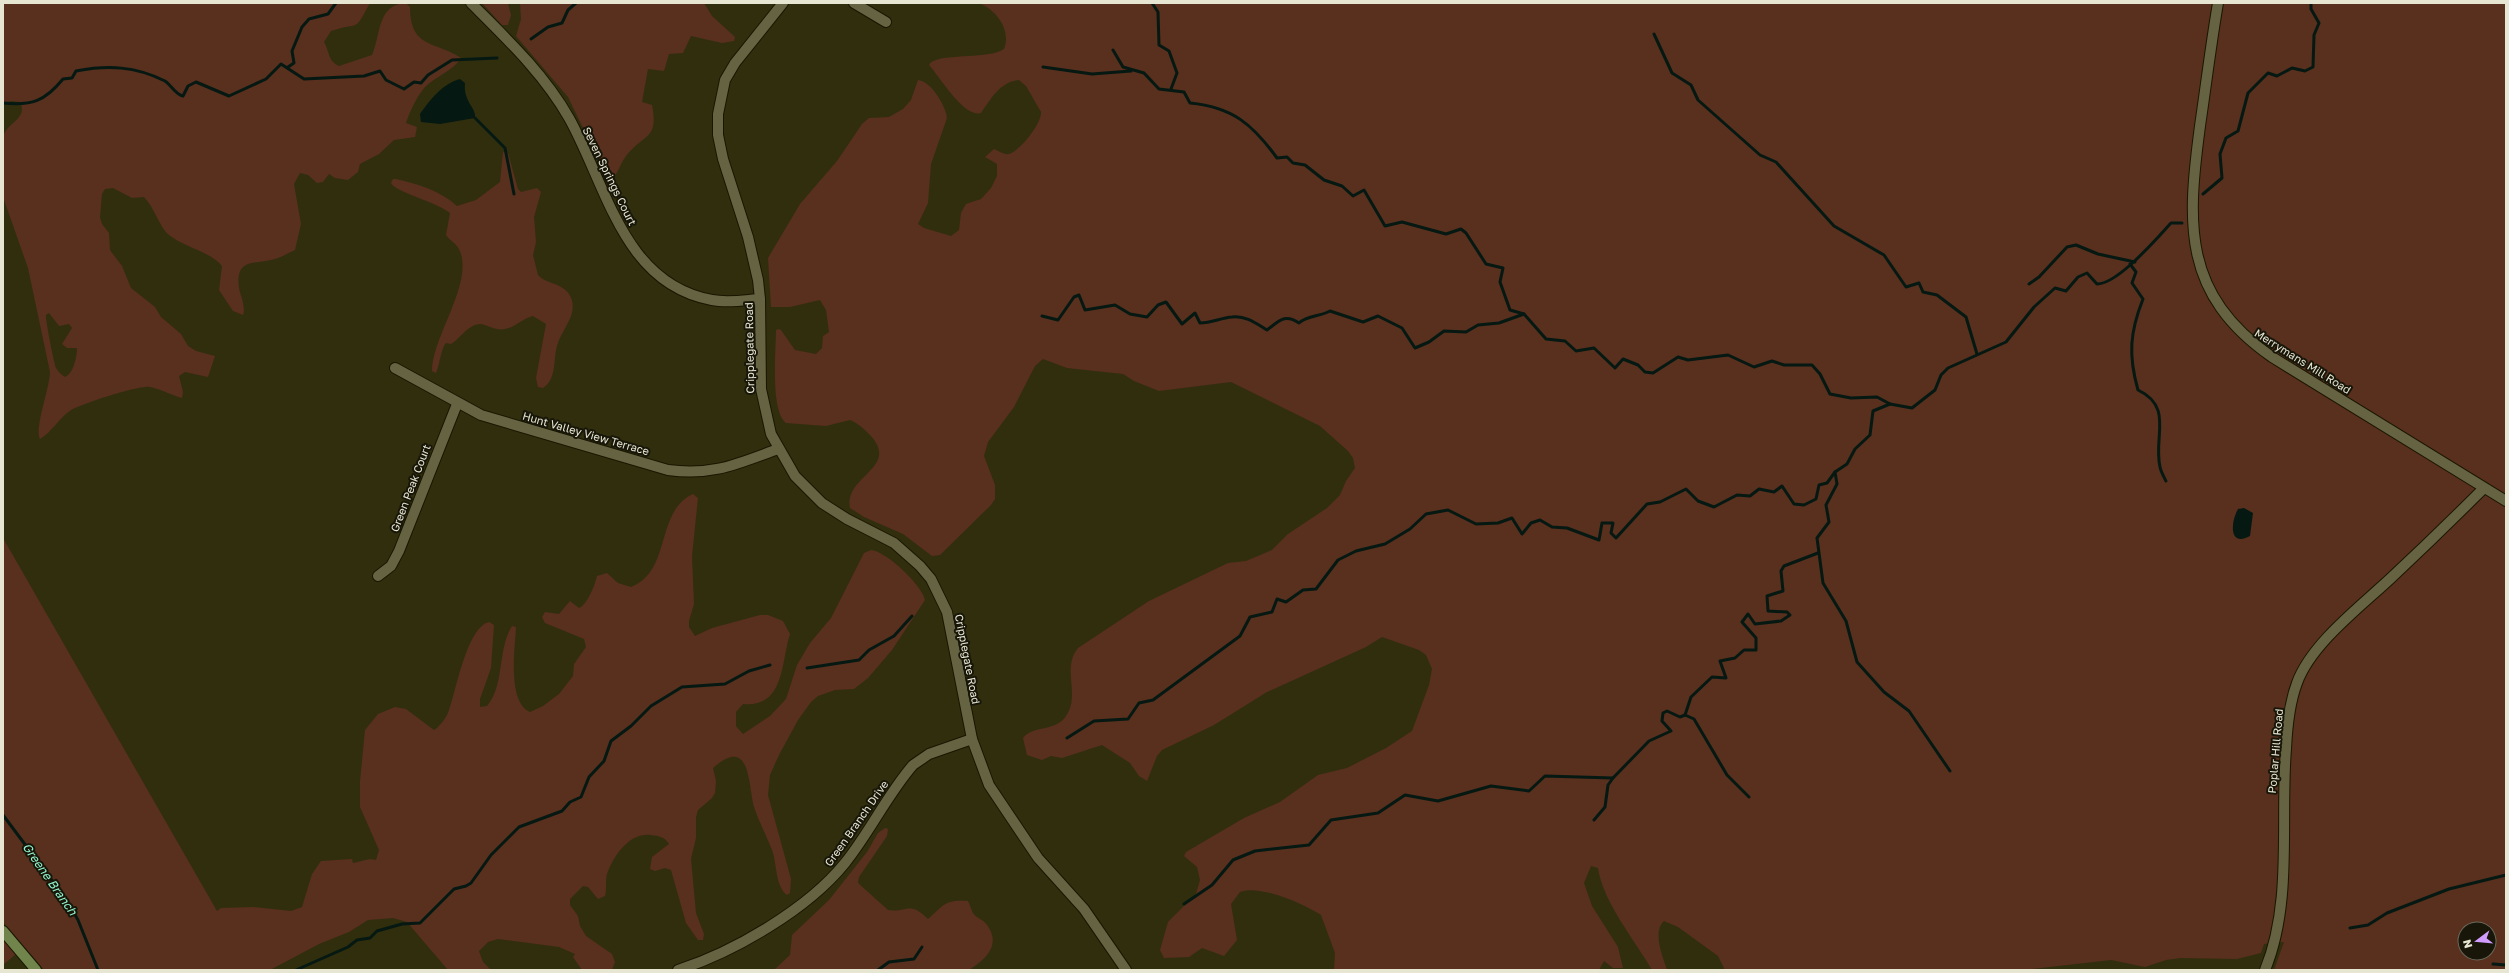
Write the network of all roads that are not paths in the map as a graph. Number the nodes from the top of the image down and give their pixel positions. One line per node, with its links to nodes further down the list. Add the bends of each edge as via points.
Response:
1 (471, 3): 6 (street, Seven Springs Court, via 532,67 561,106 621,229 645,264 659,277 694,295 712,300)
2 (783, 3): 6 (street, Cripplegate Road, via 735,63 725,80 718,114 718,135 723,159 748,237)
3 (854, 3): 5 (street)
4 (2218, 3): 10 (street, Merrymans Mill Road, via 2191,206 2198,256 2210,290 2231,324 2247,340)
5 (886, 22)
6 (760, 299): 9 (street, Cripplegate Road, via 761,389 766,420)
7 (395, 368): 8 (street, Hunt Valley View Terrace)
8 (457, 404): 9 (street, Hunt Valley View Terrace, via 481,415 668,470 691,473 711,471); 12 (street, Green Peak Court, via 399,551 391,566)
9 (778, 449): 13 (street, Cripplegate Road, via 795,476 822,503 846,520 894,543 920,566 930,579 951,624)
10 (2484, 488): 11 (street, Merrymans Mill Road); 18 (street, Poplar Hill Road, via 2336,630 2317,650 2297,682 2287,732 2284,771 2281,913 2275,943)
11 (2506, 501)
12 (378, 576)
13 (972, 739): 16 (street, Green Branch Drive, via 929,754 913,765 845,863 804,901 733,949); 17 (street, Cripplegate Road, via 989,785 1012,822 1038,858 1089,915)
14 (3, 931): 15 (main road)
15 (36, 970)
16 (678, 970)
17 (1126, 970)
18 (2265, 970)

